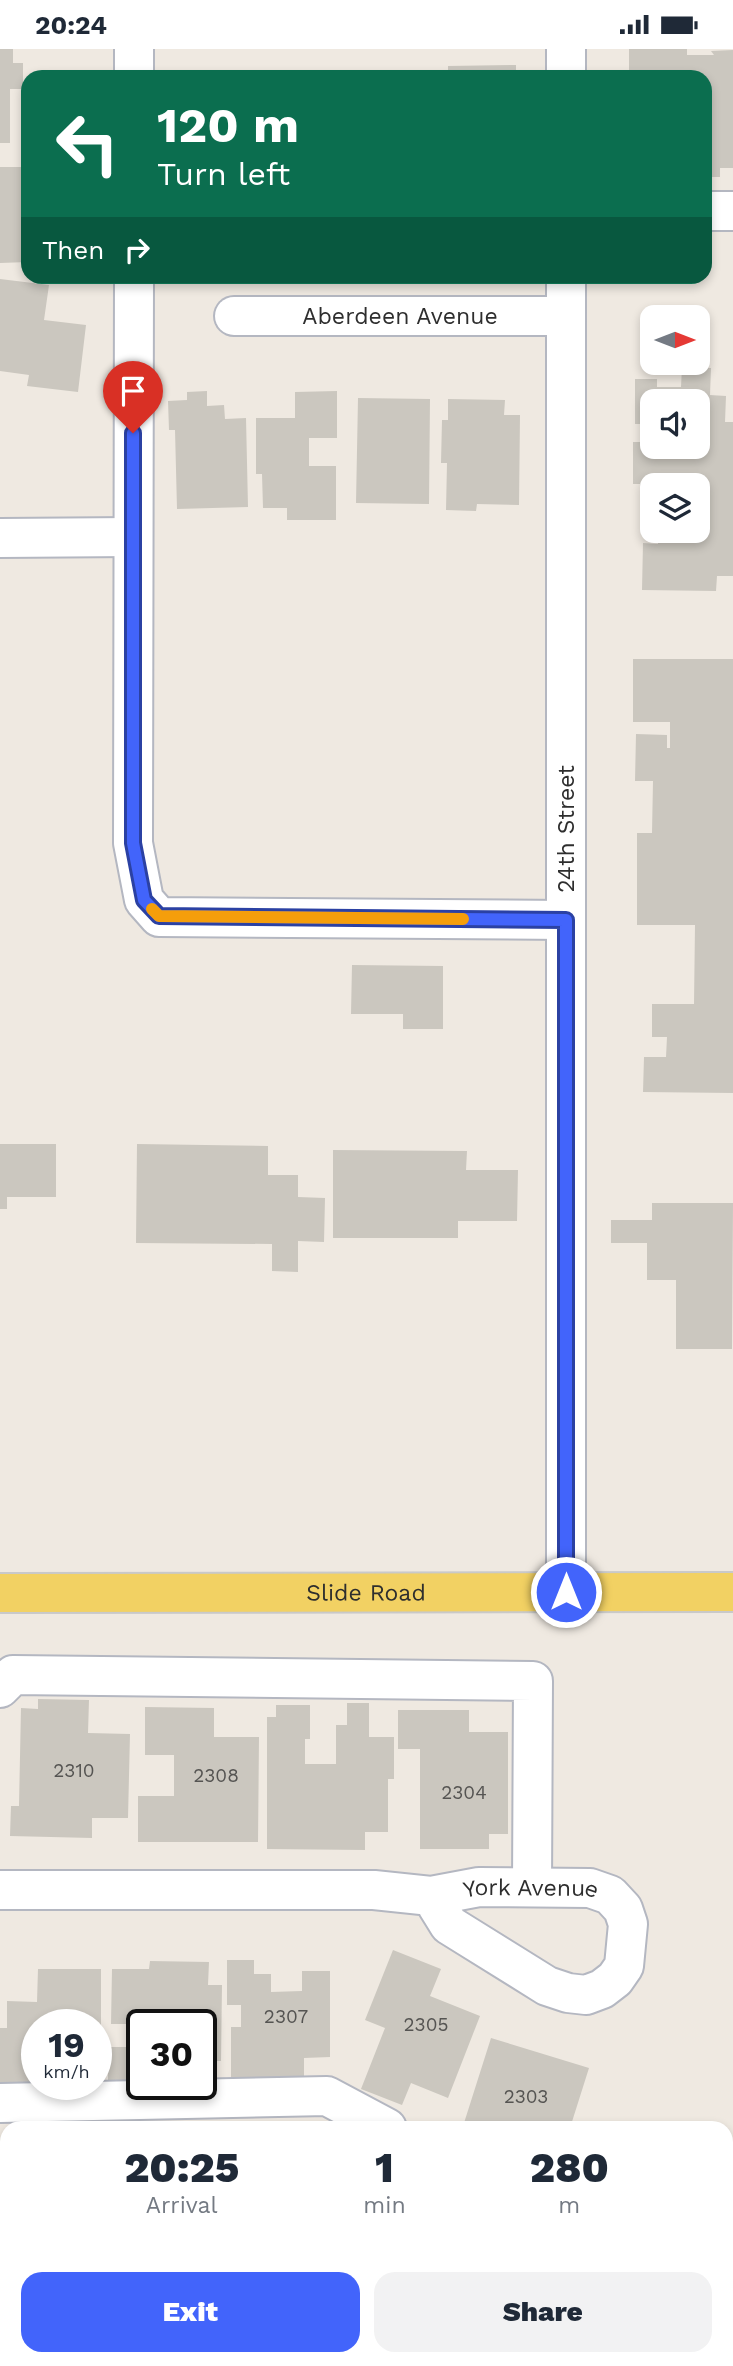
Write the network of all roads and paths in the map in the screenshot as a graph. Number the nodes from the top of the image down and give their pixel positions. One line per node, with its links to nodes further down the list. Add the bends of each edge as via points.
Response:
1 (134, 49): 3 (street)
2 (566, 49): 4 (street)
3 (134, 70)
4 (566, 70)
5 (712, 211): 6 (street)
6 (733, 211)
7 (134, 284): 11 (street)
8 (566, 284): 10 (street, 24th Street)
9 (234, 316): 10 (street, Aberdeen Avenue)
10 (566, 316): 13 (street, 24th Street)
11 (133, 537): 12 (street); 13 (street, via 133,843 144,900 159,916)
12 (0, 538)
13 (566, 920): 14 (street, 24th Street)
14 (566, 1592): 15 (main road, Slide Road); 16 (main road, Slide Road)
15 (733, 1592)
16 (0, 1593)
17 (0, 1688): 18 (street, via 13,1675 533,1681)
18 (532, 1887): 20 (street, York Avenue, via 479,1887); 20 (street, York Avenue, via 590,1888 610,1895 623,1909 628,1924 624,1965 615,1979 586,1995 547,1986 449,1924)
19 (0, 1890): 20 (street, York Avenue, via 374,1890)
20 (431, 1896)
21 (0, 2103): 22 (street, via 327,2095)
22 (374, 2121)

